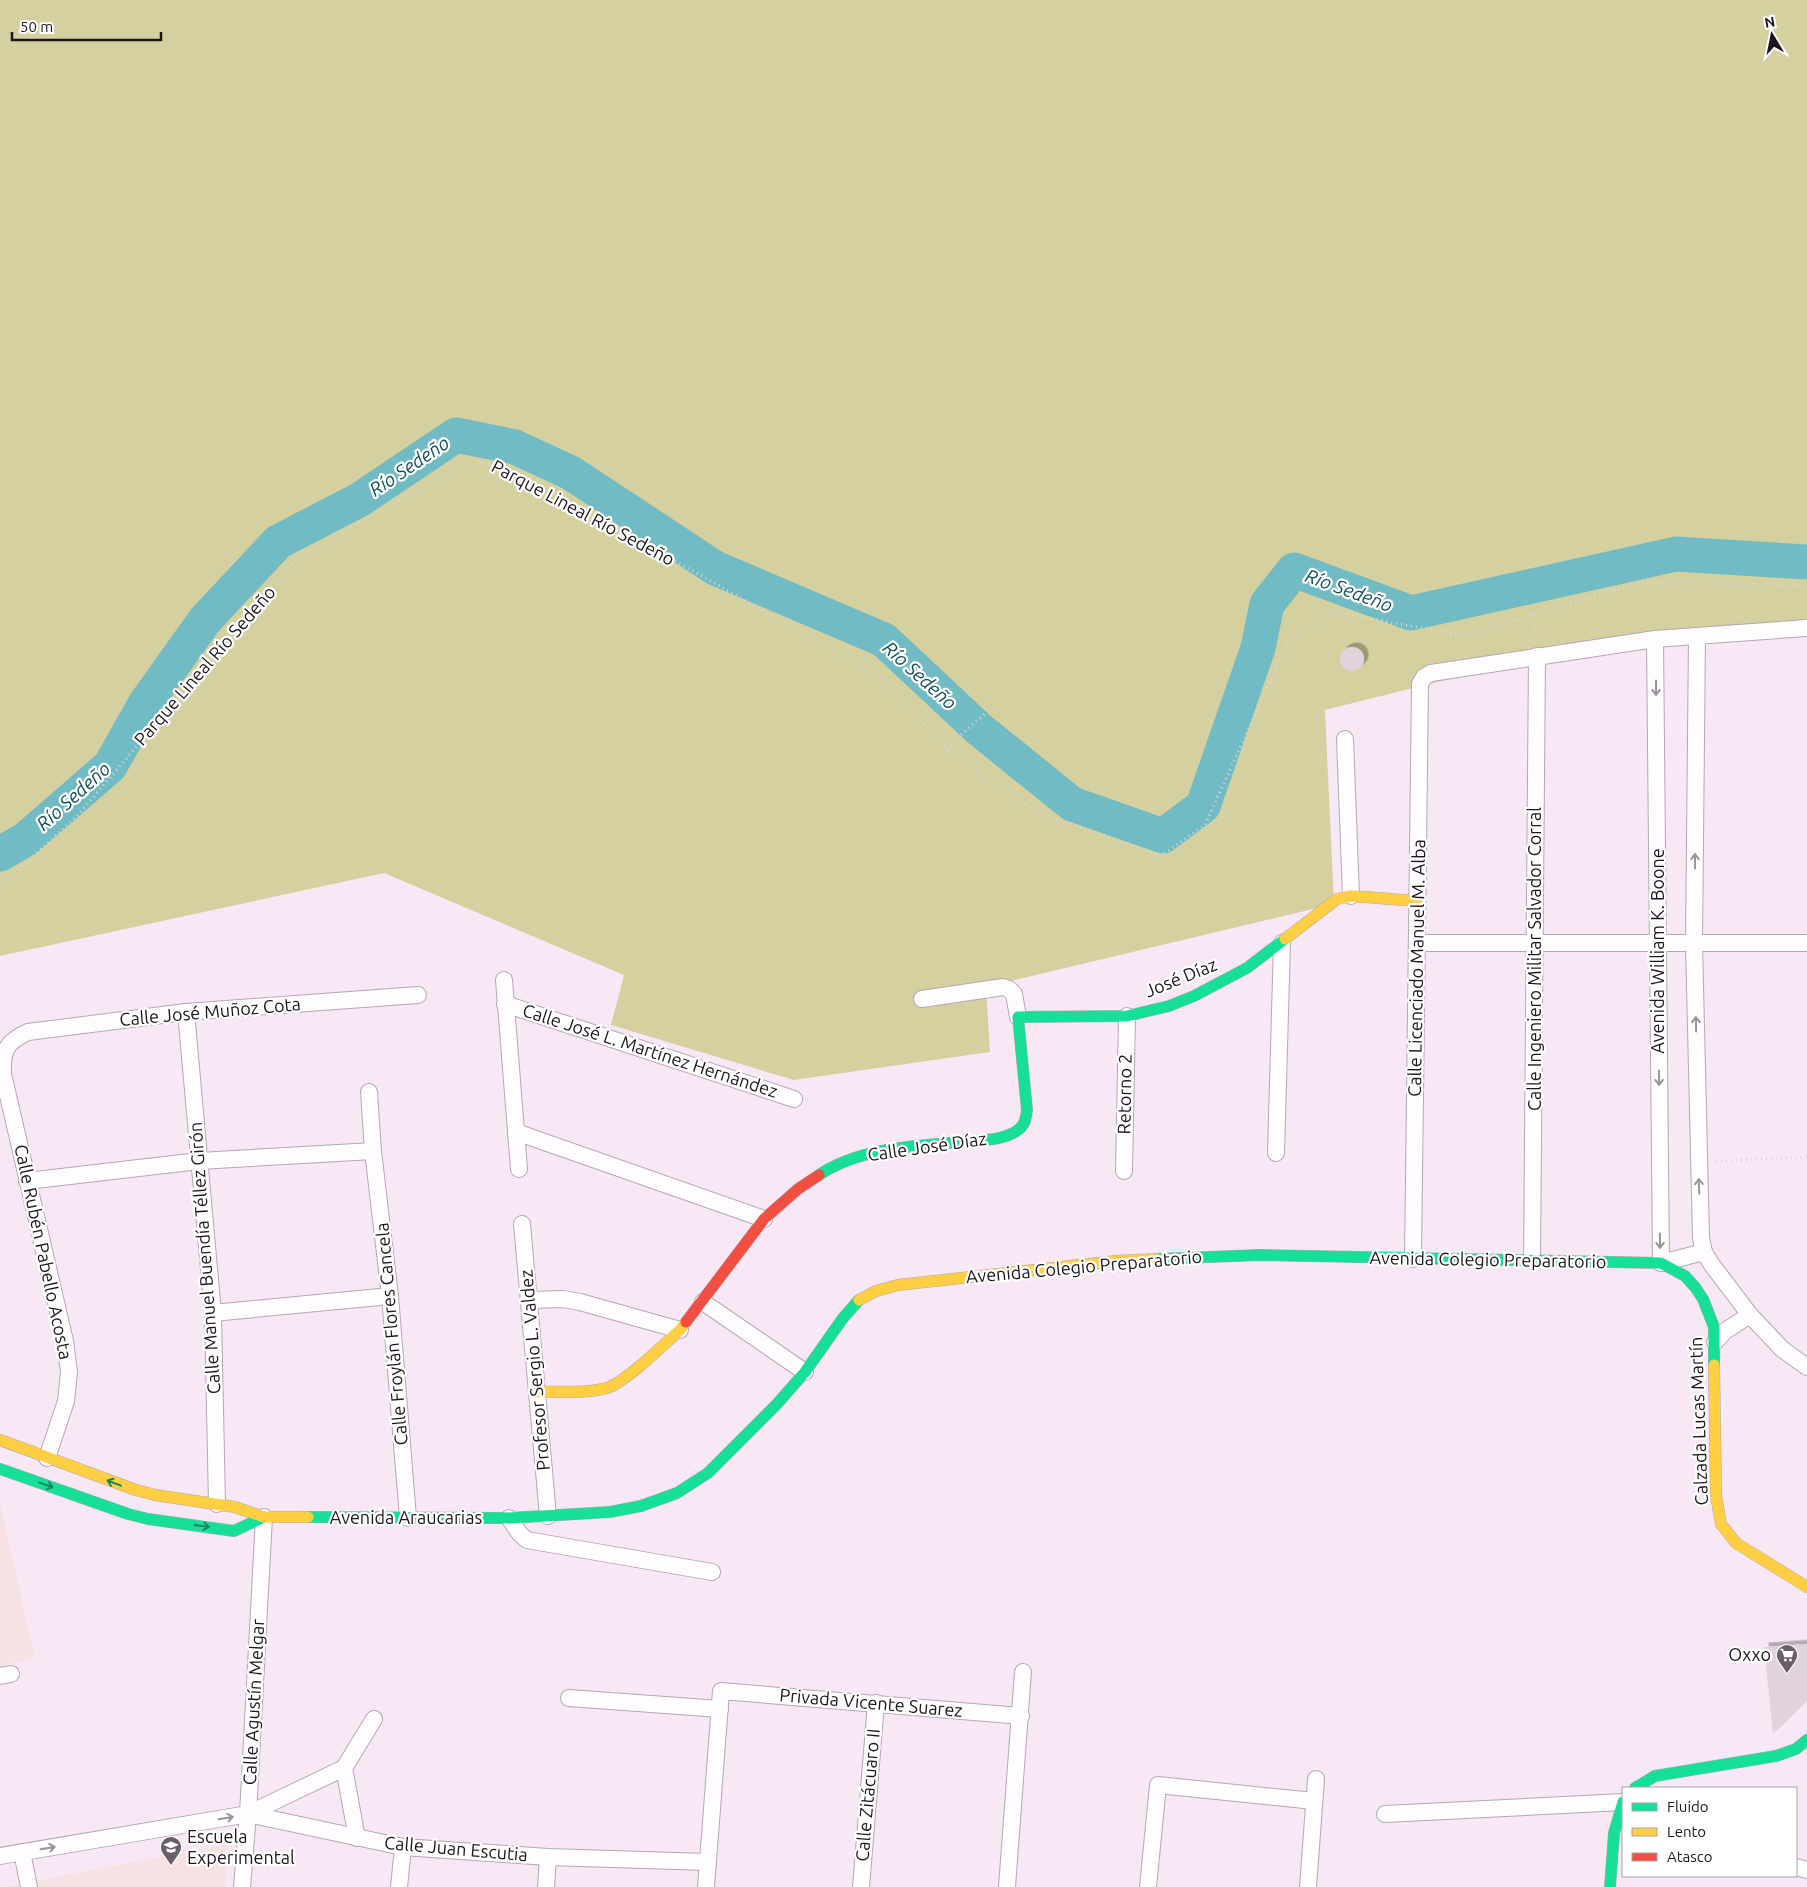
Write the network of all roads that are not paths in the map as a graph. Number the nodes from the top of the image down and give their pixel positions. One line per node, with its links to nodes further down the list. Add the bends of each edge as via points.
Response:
1 (1807, 628): 2 (street)
2 (1697, 636): 3 (street); 12 (street, Avenida William K. Boone, one-way to 2)
3 (1655, 640): 4 (street); 11 (street, Avenida William K. Boone, one-way to 11)
4 (1537, 656): 7 (street, Calle Licenciado Manuel M. Alba, via 1431,673 1420,684); 10 (street, Calle Ingeniero Militar Salvador Corral)
5 (1345, 739): 6 (street)
6 (1351, 896): 7 (street, José Díaz); 8 (street, José Díaz, via 1337,899 1324,907)
7 (1417, 900): 9 (street, Calle Licenciado Manuel M. Alba)
8 (1282, 943): 19 (street, José Díaz, via 1247,968 1194,996); 26 (street)
9 (1418, 943): 10 (street); 34 (street, Calle Licenciado Manuel M. Alba)
10 (1535, 943): 11 (street); 35 (street, Calle Ingeniero Militar Salvador Corral)
11 (1658, 943): 12 (street); 36 (street, Avenida William K. Boone, one-way to 36)
12 (1694, 943): 13 (street); 33 (street, Avenida William K. Boone, one-way to 12, via 1698,1161)
13 (1807, 943)
14 (504, 980): 17 (street)
15 (418, 995): 18 (street, Calle José Muñoz Cota)
16 (922, 999): 20 (street, via 1003,987 1014,994)
17 (505, 1004): 23 (street, Calle José L. Martínez Hernández); 24 (street)
18 (186, 1012): 21 (street, Calle José Muñoz Cota, via 28,1032 15,1038); 27 (street, Calle Manuel Buendía Téllez Girón)
19 (1127, 1016): 20 (street, José Díaz); 29 (street, Retorno 2)
20 (1018, 1017): 31 (street, Calle José Díaz, via 1027,1110 1025,1122 1018,1130 991,1139 890,1149 857,1158 818,1175)
21 (8, 1046): 30 (street, Calle Rubén Pabello Acosta, via 2,1058 3,1074)
22 (369, 1092): 25 (street, Calle Froylán Flores Cancela)
23 (794, 1099)
24 (516, 1132): 28 (street); 31 (street)
25 (373, 1151): 27 (street); 37 (street, Calle Froylán Flores Cancela)
26 (1276, 1153)
27 (200, 1161): 30 (street); 40 (street, Calle Manuel Buendía Téllez Girón)
28 (519, 1169)
29 (1124, 1171)
30 (27, 1180): 48 (street, Calle Rubén Pabello Acosta, via 65,1341 68,1372 66,1401)
31 (764, 1219): 39 (street, Calle José Díaz)
32 (522, 1224): 38 (street, Profesor Sergio L. Valdez)
33 (1704, 1252): 36 (street, Avenida Colegio Preparatorio); 41 (street)
34 (1412, 1259): 35 (street, Avenida Colegio Preparatorio); 45 (street, Avenida Colegio Preparatorio, via 1186,1256 898,1285 860,1300 843,1318)
35 (1532, 1261): 36 (street, Avenida Colegio Preparatorio)
36 (1660, 1263): 43 (street, Calzada Lucas Martín, via 1684,1276 1698,1291 1710,1312)
37 (390, 1296): 40 (street); 55 (street, Calle Froylán Flores Cancela)
38 (529, 1300): 42 (street, via 580,1302); 46 (street, Profesor Sergio L. Valdez)
39 (703, 1302): 42 (street, Calle José Díaz); 45 (street)
40 (213, 1313): 51 (street, Calle Manuel Buendía Téllez Girón)
41 (1750, 1315): 43 (street, via 1725,1331); 44 (street, via 1782,1349)
42 (680, 1330): 46 (street, Calle José Díaz, via 622,1380 609,1387)
43 (1715, 1342): 58 (street, Calzada Lucas Martín, via 1716,1495 1721,1524 1736,1543)
44 (1807, 1367)
45 (805, 1372): 53 (street, Avenida Colegio Preparatorio, via 708,1472 677,1493 642,1506 610,1512)
46 (537, 1392): 53 (street, Profesor Sergio L. Valdez)
47 (0, 1440): 48 (street, Avenida Araucarias)
48 (47, 1458): 50 (street, Avenida Araucarias, one-way to 48)
49 (0, 1468): 52 (street, Avenida Araucarias, one-way to 52)
50 (136, 1490): 51 (street, Avenida Araucarias, via 155,1496); 52 (street)
51 (217, 1504): 54 (street, Avenida Araucarias)
52 (128, 1514): 54 (street, Avenida Araucarias, one-way to 54, via 234,1531)
53 (548, 1516): 56 (street, Avenida Araucarias)
54 (264, 1517): 55 (street, Avenida Araucarias); 72 (street, Calle Agustín Melgar)
55 (408, 1518): 56 (street, Avenida Araucarias)
56 (509, 1518): 57 (street, via 527,1540)
57 (712, 1572)
58 (1807, 1587)
59 (1023, 1672): 63 (street)
60 (570, 1698): 62 (street)
61 (876, 1703): 62 (street, Privada Vicente Suarez, via 721,1691); 63 (street, Privada Vicente Suarez); 85 (street, Calle Zitácuaro II)
62 (720, 1710): 79 (street)
63 (1021, 1716): 86 (street)
64 (374, 1719): 66 (street)
65 (1807, 1740): 68 (street, via 1796,1749 1776,1756 1655,1776)
66 (344, 1768): 72 (street); 74 (street)
67 (1316, 1779): 69 (street)
68 (1637, 1787)
69 (1314, 1802): 87 (street, via 1158,1785); 88 (street)
70 (1622, 1802): 73 (street)
71 (1622, 1804): 89 (street, via 1613,1835)
72 (248, 1814): 74 (street, Calle Juan Escutia); 76 (street, Calle Juan Escutia, one-way to 72); 81 (street, Calle Agustín Melgar)
73 (1385, 1814)
74 (357, 1838): 75 (street, Calle Juan Escutia)
75 (403, 1848): 78 (street, Calle Juan Escutia); 82 (street)
76 (22, 1852): 77 (street, Calle Juan Escutia); 80 (street)
77 (0, 1856)
78 (548, 1856): 79 (street, Calle Juan Escutia); 83 (street)
79 (708, 1862): 84 (street)
80 (29, 1887)
81 (242, 1887)
82 (399, 1887)
83 (546, 1887)
84 (706, 1887)
85 (861, 1887)
86 (1007, 1887)
87 (1148, 1887)
88 (1308, 1887)
89 (1610, 1887)

